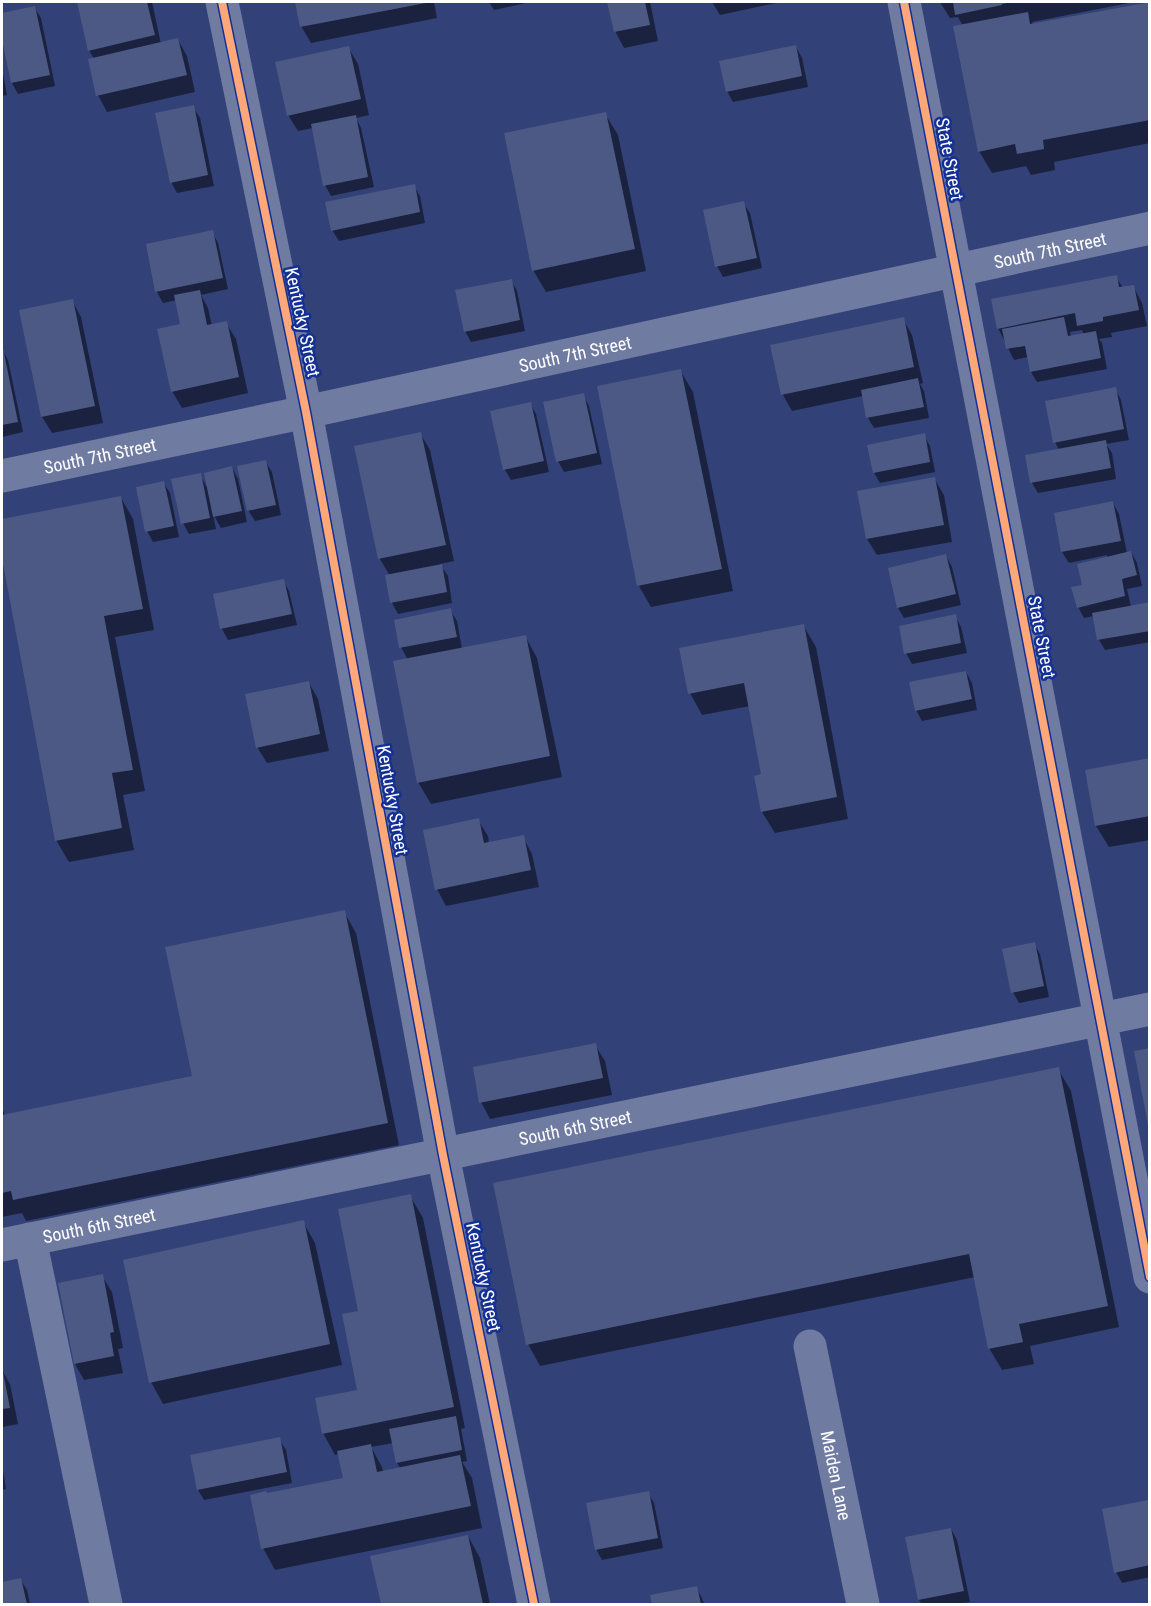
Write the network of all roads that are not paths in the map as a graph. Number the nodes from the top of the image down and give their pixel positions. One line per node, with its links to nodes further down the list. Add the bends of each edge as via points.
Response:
1 (222, 2): 5 (street, Kentucky Street)
2 (904, 2): 4 (street, State Street)
3 (1149, 228): 4 (street, South 7th Street)
4 (956, 270): 5 (street, South 7th Street); 8 (street, State Street)
5 (306, 412): 6 (street, South 7th Street); 9 (street, Kentucky Street)
6 (2, 476)
7 (1149, 1009): 8 (street, South 6th Street)
8 (1100, 1019): 9 (street, South 6th Street); 11 (street, State Street)
9 (443, 1155): 10 (street, South 6th Street); 14 (street, Kentucky Street)
10 (16, 1242): 13 (street)
11 (1149, 1277)
12 (810, 1346): 15 (street, Maiden Lane)
13 (106, 1605)
14 (534, 1605)
15 (863, 1605)

